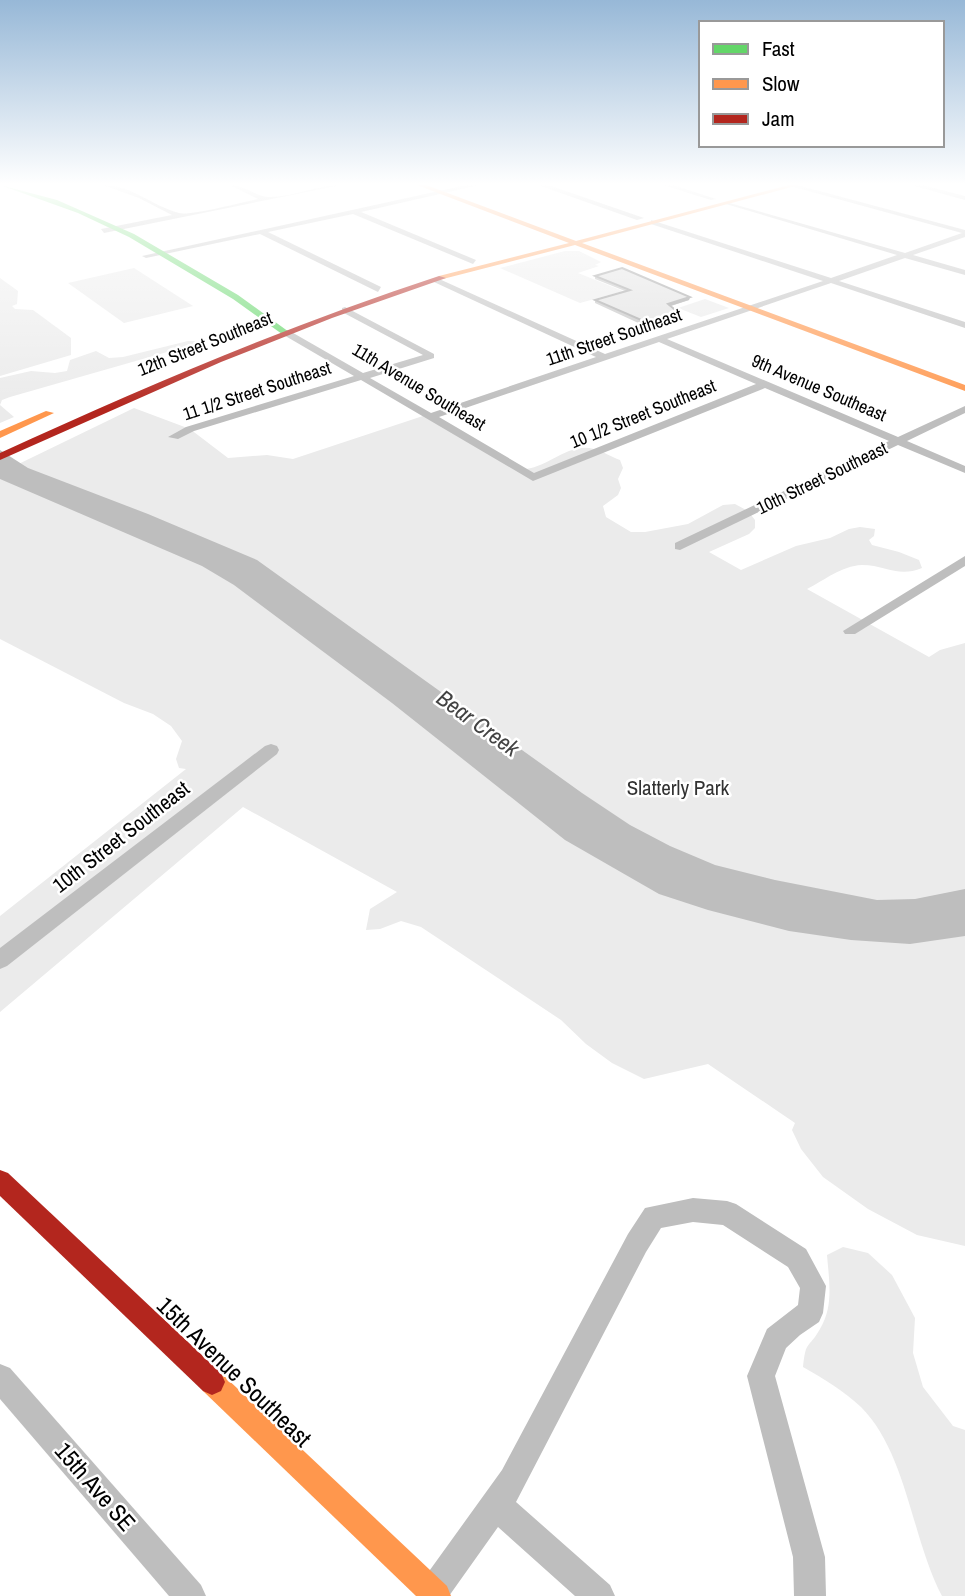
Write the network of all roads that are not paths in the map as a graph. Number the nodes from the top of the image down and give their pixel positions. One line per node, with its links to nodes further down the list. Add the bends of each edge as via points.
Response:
1 (162, 259): 18 (main road, 11th Avenue Southeast)
2 (318, 259): 14 (street)
3 (467, 259): 10 (street)
4 (484, 259): 10 (main road, 12th Street Southeast)
5 (506, 259): 12 (main road, 12th Street Southeast)
6 (618, 259): 15 (main road)
7 (767, 259): 13 (street)
8 (896, 259): 13 (street, 11th Street Southeast)
9 (918, 259): 11 (street)
10 (473, 262): 14 (main road, 12th Street Southeast)
11 (965, 273)
12 (437, 280): 16 (main road, 12th Street Southeast); 20 (street)
13 (832, 281): 15 (street, 11th Street Southeast); 17 (street)
14 (378, 289): 18 (main road, 12th Street Southeast)
15 (748, 308): 19 (street, 11th Street Southeast); 24 (main road)
16 (345, 310): 18 (main road, 12th Street Southeast); 22 (street, 11 1/2 Street Southeast, via 431,356)
17 (965, 325)
18 (277, 328): 21 (main road, 12th Street Southeast); 22 (street, 11th Avenue Southeast); 31 (main road, 12th Street Southeast)
19 (659, 339): 20 (street, 11th Street Southeast); 23 (street, 9th Avenue Southeast)
20 (604, 357): 27 (street, 11th Street Southeast)
21 (144, 374)
22 (364, 376): 27 (street, 11th Avenue Southeast); 29 (street, 11 1/2 Street Southeast)
23 (766, 384): 30 (street, 9th Avenue Southeast); 33 (street, 10 1/2 Street Southeast)
24 (965, 388)
25 (68, 405): 28 (main road)
26 (965, 409): 30 (street, 10th Street Southeast)
27 (432, 416): 33 (street, 11th Avenue Southeast)
28 (0, 435)
29 (174, 437)
30 (898, 442): 32 (street, 9th Avenue Southeast); 34 (street, 10th Street Southeast)
31 (0, 457)
32 (965, 470)
33 (533, 477)
34 (680, 546)
35 (965, 560): 36 (street)
36 (850, 631)
37 (271, 750): 38 (street, 10th Street Southeast)
38 (0, 960)
39 (0, 1181): 42 (main road, 15th Avenue Southeast)
40 (0, 1378): 43 (street, 15th Ave SE)
41 (496, 1505): 42 (street); 44 (street); 45 (street, via 654,1217 693,1210 727,1213 797,1258 813,1286 810,1313 789,1324 769,1346 761,1376 809,1558)
42 (435, 1594)
43 (190, 1596)
44 (599, 1596)
45 (810, 1596)

